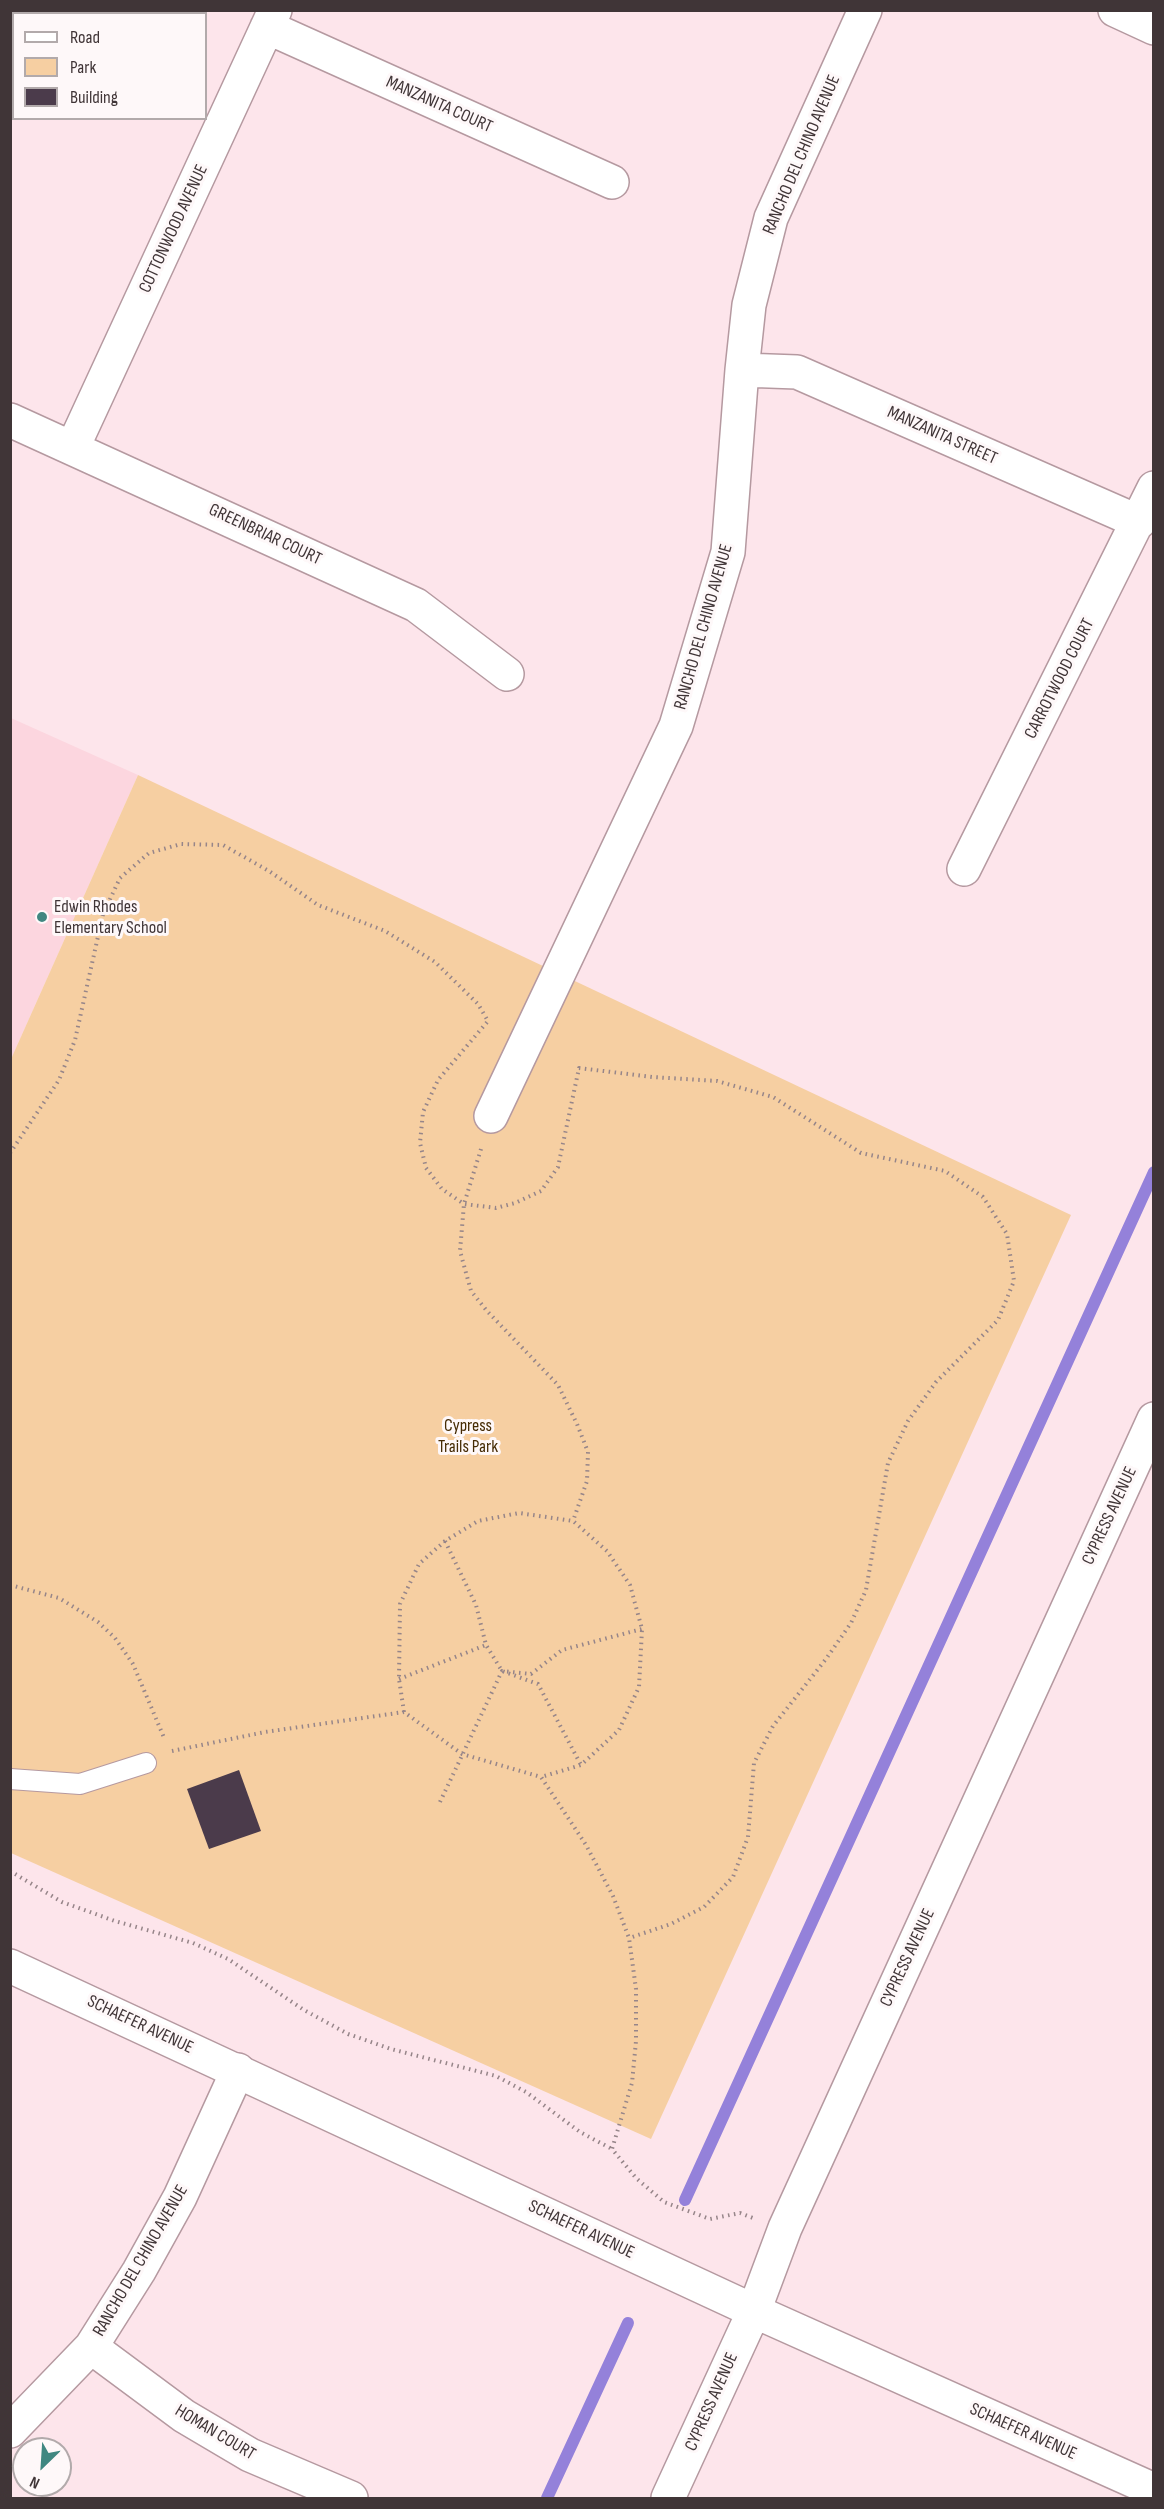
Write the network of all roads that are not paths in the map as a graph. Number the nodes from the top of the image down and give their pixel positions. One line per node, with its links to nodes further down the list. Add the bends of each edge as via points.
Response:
1 (865, 10): 6 (street, RANCHO DEL CHINO AVENUE, via 771,218 749,305)
2 (1115, 10): 4 (street)
3 (271, 19): 5 (street, MANZANITA COURT); 8 (street, COTTONWOOD AVENUE)
4 (1154, 28)
5 (612, 182)
6 (742, 370): 10 (street, MANZANITA STREET, via 796,372); 13 (street, RANCHO DEL CHINO AVENUE, via 728,552 676,726)
7 (10, 420): 8 (street, GREENBRIAR COURT)
8 (73, 447): 11 (street, GREENBRIAR COURT, via 416,605)
9 (1154, 488): 10 (street, CARROTWOOD COURT)
10 (1139, 522): 12 (street, CARROTWOOD COURT)
11 (507, 674)
12 (964, 869)
13 (491, 1116)
14 (1154, 1419): 19 (street, CYPRESS AVENUE, via 785,2228)
15 (146, 1763): 16 (lane, via 80,1784)
16 (10, 1779)
17 (10, 1966): 18 (street, SCHAEFER AVENUE)
18 (238, 2070): 19 (street, SCHAEFER AVENUE); 20 (street, RANCHO DEL CHINO AVENUE, via 180,2197)
19 (754, 2311): 22 (street, SCHAEFER AVENUE); 24 (street, CYPRESS AVENUE)
20 (91, 2347): 21 (street, RANCHO DEL CHINO AVENUE); 23 (street, HOMAN COURT, via 184,2416 240,2450)
21 (10, 2431)
22 (1154, 2490)
23 (351, 2499)
24 (668, 2499)

